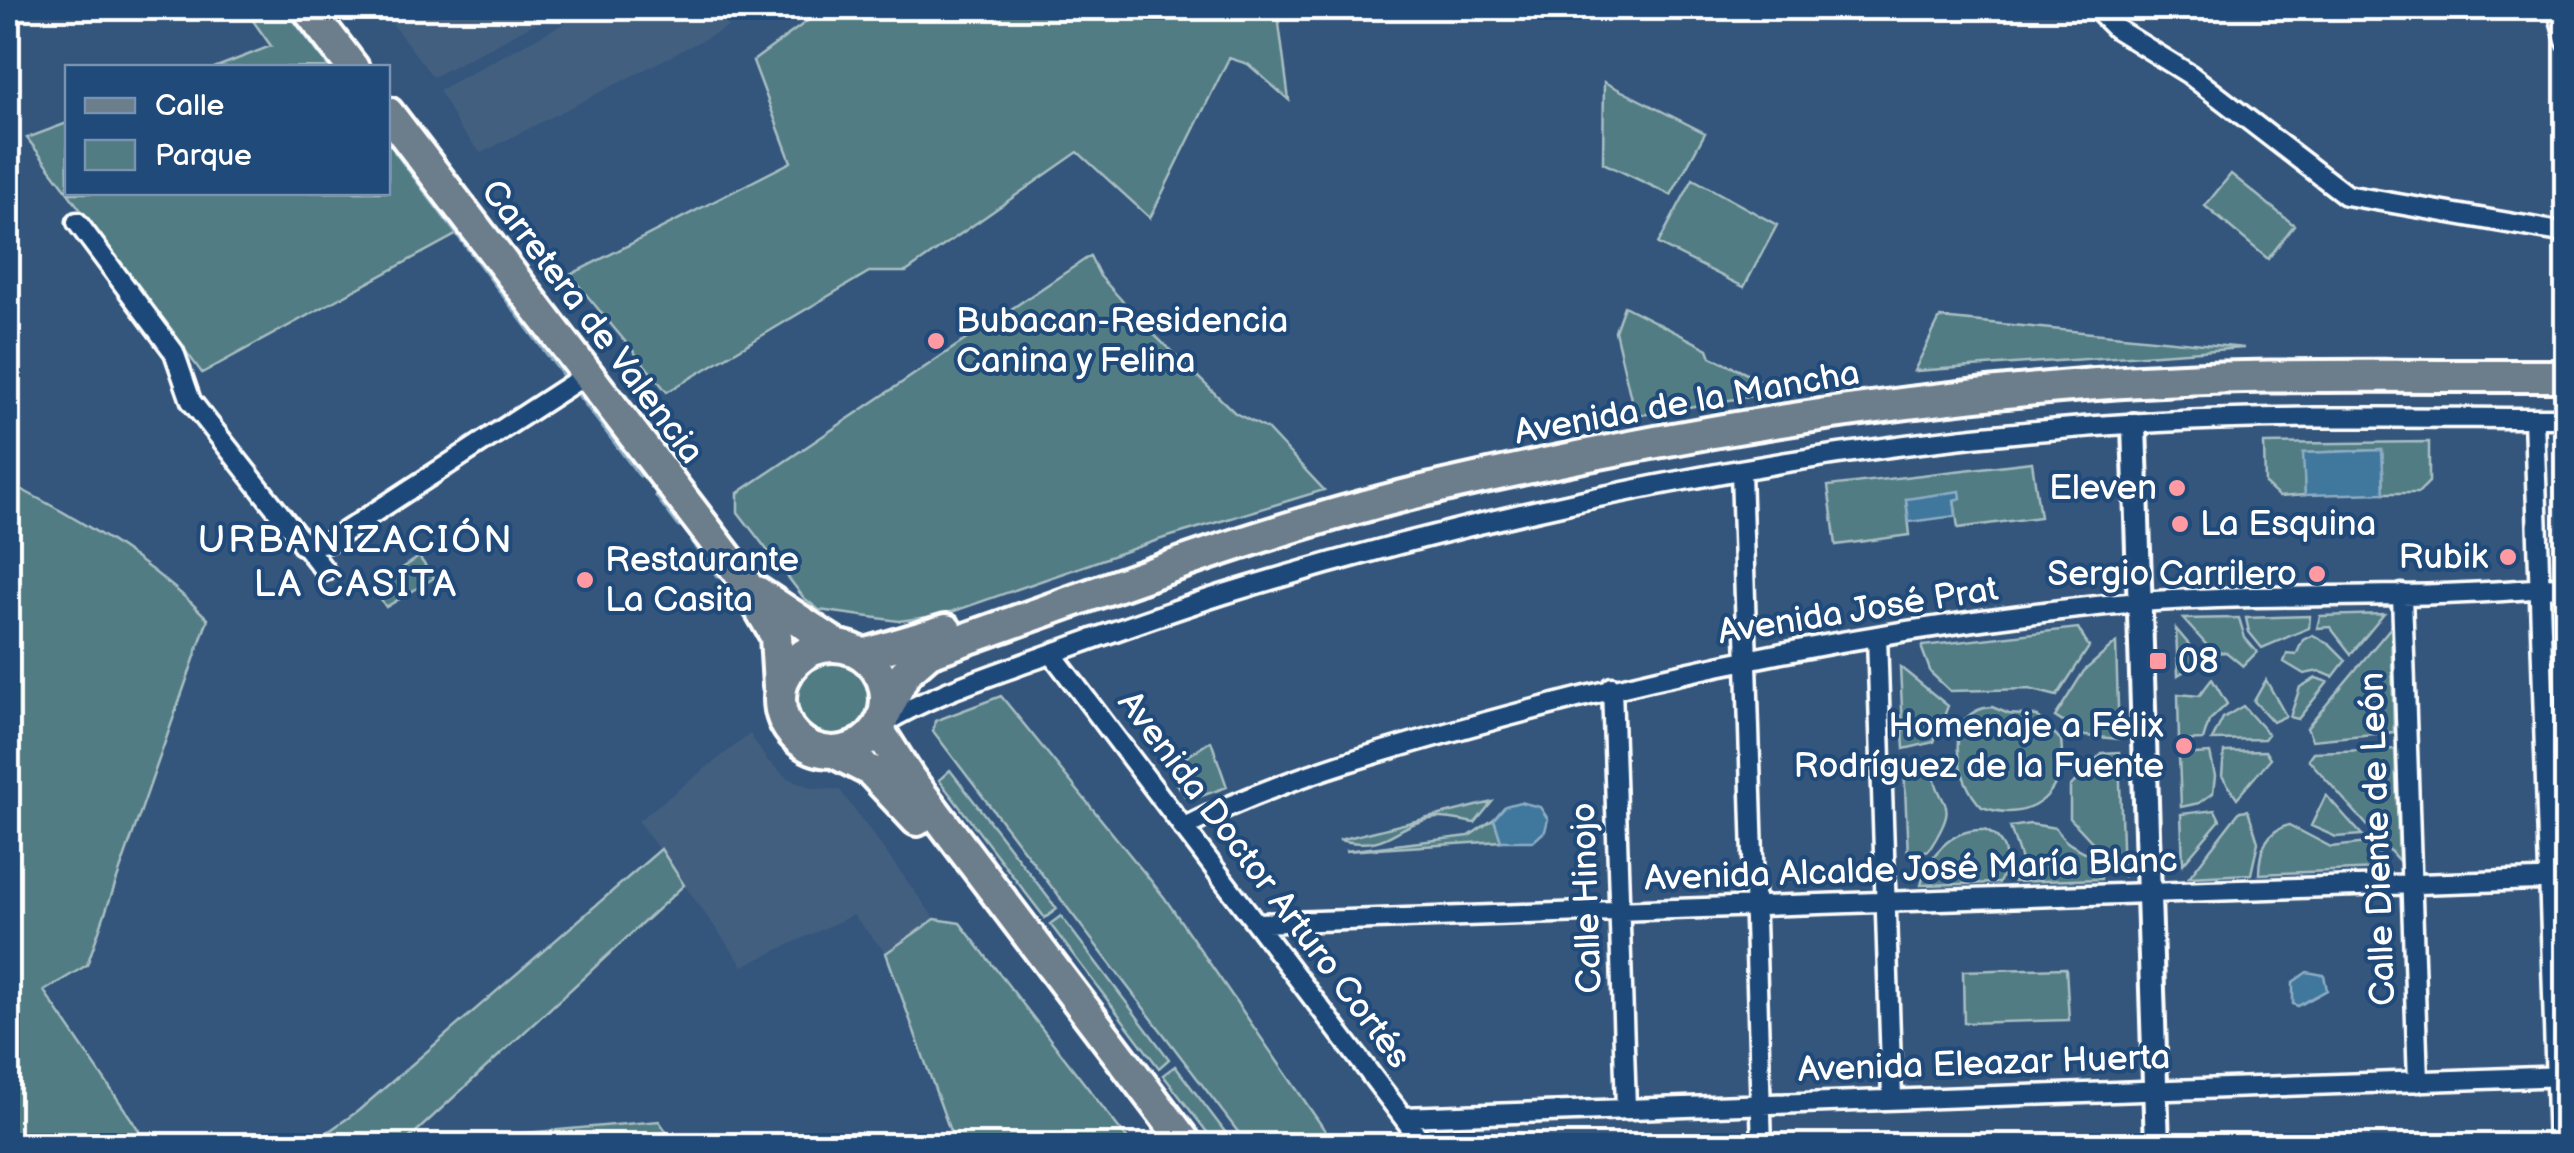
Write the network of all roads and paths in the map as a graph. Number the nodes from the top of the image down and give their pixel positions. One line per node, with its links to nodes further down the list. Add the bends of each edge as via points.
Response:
1 (307, 8): 5 (main road)
2 (2095, 8): 8 (street, via 2346,195)
3 (2556, 8): 4 (street)
4 (2566, 40)
5 (351, 65)
6 (390, 116): 10 (main road, Carretera de Valencia)
7 (77, 222): 16 (street, via 174,352 191,401)
8 (2566, 232)
9 (2566, 360): 24 (main road, Avenida de la Mancha, via 2242,360 1919,384 1743,408 1401,482 1150,556 924,638)
10 (584, 376): 16 (street, via 329,542); 18 (main road, Carretera de Valencia)
11 (2566, 376): 29 (main road, Avenida de la Mancha, via 2232,378 1920,401 1771,422 1437,488 1114,587 929,652 905,672)
12 (2534, 418): 13 (street); 14 (street); 20 (street)
13 (2566, 418)
14 (2134, 424): 15 (street, via 1970,438); 22 (street)
15 (1741, 471): 25 (street, via 1612,493 1322,565); 26 (street)
16 (302, 545): 17 (street)
17 (325, 571)
18 (740, 574): 24 (main road, Carretera de Valencia, via 757,593); 28 (main road, Carretera de Valencia, via 776,636)
19 (2566, 586): 20 (street, Avenida José Prat)
20 (2539, 589): 21 (street, Avenida José Prat); 32 (street)
21 (2402, 594): 22 (street, Avenida José Prat); 33 (street, Calle Diente de León)
22 (2142, 603): 23 (street, Avenida José Prat); 34 (street)
23 (1878, 636): 26 (street, Avenida José Prat); 35 (street)
24 (851, 650): 28 (main road, via 820,647 790,667); 29 (main road, via 884,683)
25 (1052, 654): 29 (street); 31 (street, Avenida Doctor Arturo Cortés)
26 (1747, 661): 27 (street, Avenida José Prat); 36 (street)
27 (1612, 687): 31 (street, Avenida José Prat, via 1392,748 1224,806); 37 (street, Calle Hinojo)
28 (779, 701): 30 (main road, via 797,739)
29 (880, 724): 30 (main road, via 852,749); 47 (main road, via 909,778)
30 (836, 753): 46 (main road, via 871,771 910,812)
31 (1183, 828): 38 (street, Avenida Doctor Arturo Cortés)
32 (2557, 879): 33 (street, Avenida Alcalde José María Blanc); 39 (street)
33 (2413, 884): 34 (street, Avenida Alcalde José María Blanc); 40 (street, Calle Diente de León)
34 (2152, 894): 35 (street, Avenida Alcalde José María Blanc); 41 (street)
35 (1887, 904): 36 (street, Avenida Alcalde José María Blanc); 42 (street)
36 (1754, 906): 37 (street, Avenida Alcalde José María Blanc); 43 (street)
37 (1622, 913): 38 (street, Avenida Alcalde José María Blanc); 44 (street, Calle Hinojo)
38 (1257, 922): 45 (street, Avenida Doctor Arturo Cortés)
39 (2561, 1076): 40 (street, Avenida Eleazar Huerta); 51 (street)
40 (2418, 1082): 41 (street, Avenida Eleazar Huerta)
41 (2156, 1091): 42 (street, Avenida Eleazar Huerta); 50 (street)
42 (1892, 1098): 43 (street, Avenida Eleazar Huerta)
43 (1761, 1104): 44 (street, Avenida Eleazar Huerta); 49 (street)
44 (1626, 1107): 45 (street, Avenida Eleazar Huerta)
45 (1403, 1117): 48 (street, Avenida Doctor Arturo Cortés)
46 (1162, 1146)
47 (1188, 1146)
48 (1425, 1146)
49 (1762, 1146)
50 (2157, 1146)
51 (2558, 1146)

